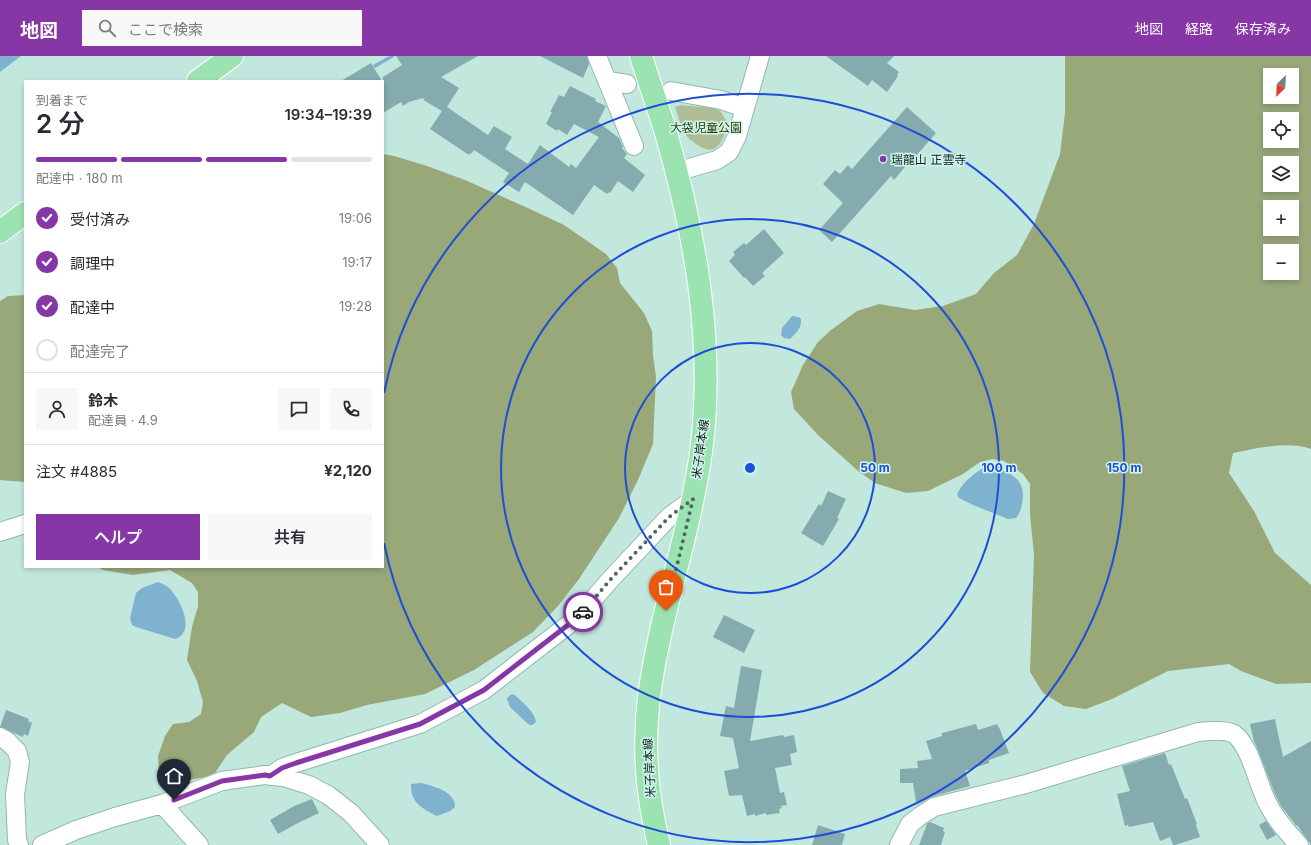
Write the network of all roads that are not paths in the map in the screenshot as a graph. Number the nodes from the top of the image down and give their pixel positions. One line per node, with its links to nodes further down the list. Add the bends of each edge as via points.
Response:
1 (232, 56): 5 (main road)
2 (597, 56): 6 (street)
3 (641, 56): 11 (main road, 米子岸本線)
4 (760, 56): 9 (street)
5 (199, 80)
6 (608, 81): 7 (street); 10 (street)
7 (627, 84)
8 (671, 91): 9 (street, via 720,100)
9 (745, 108): 11 (street, via 737,136 729,152 717,160)
10 (634, 146)
11 (676, 172): 14 (main road, 米子岸本線, via 698,267 707,370 702,445)
12 (24, 214): 13 (main road)
13 (0, 232)
14 (693, 499): 18 (street, via 669,517 577,618 484,690 420,724 296,763); 24 (main road, 米子岸本線, via 662,629 649,698 647,761 653,822)
15 (24, 524): 16 (street)
16 (0, 532)
17 (0, 737): 20 (street, via 17,751 20,762 15,794)
18 (270, 776): 19 (street, via 222,781); 23 (street, via 309,785 328,795 351,813)
19 (162, 804): 21 (street, via 76,830); 22 (street)
20 (19, 845)
21 (42, 845)
22 (199, 845)
23 (380, 845)
24 (659, 845)
25 (899, 845): 26 (street, via 910,824 934,807 1026,784 1198,732 1218,731 1232,733 1239,738 1268,806)
26 (1299, 845)

